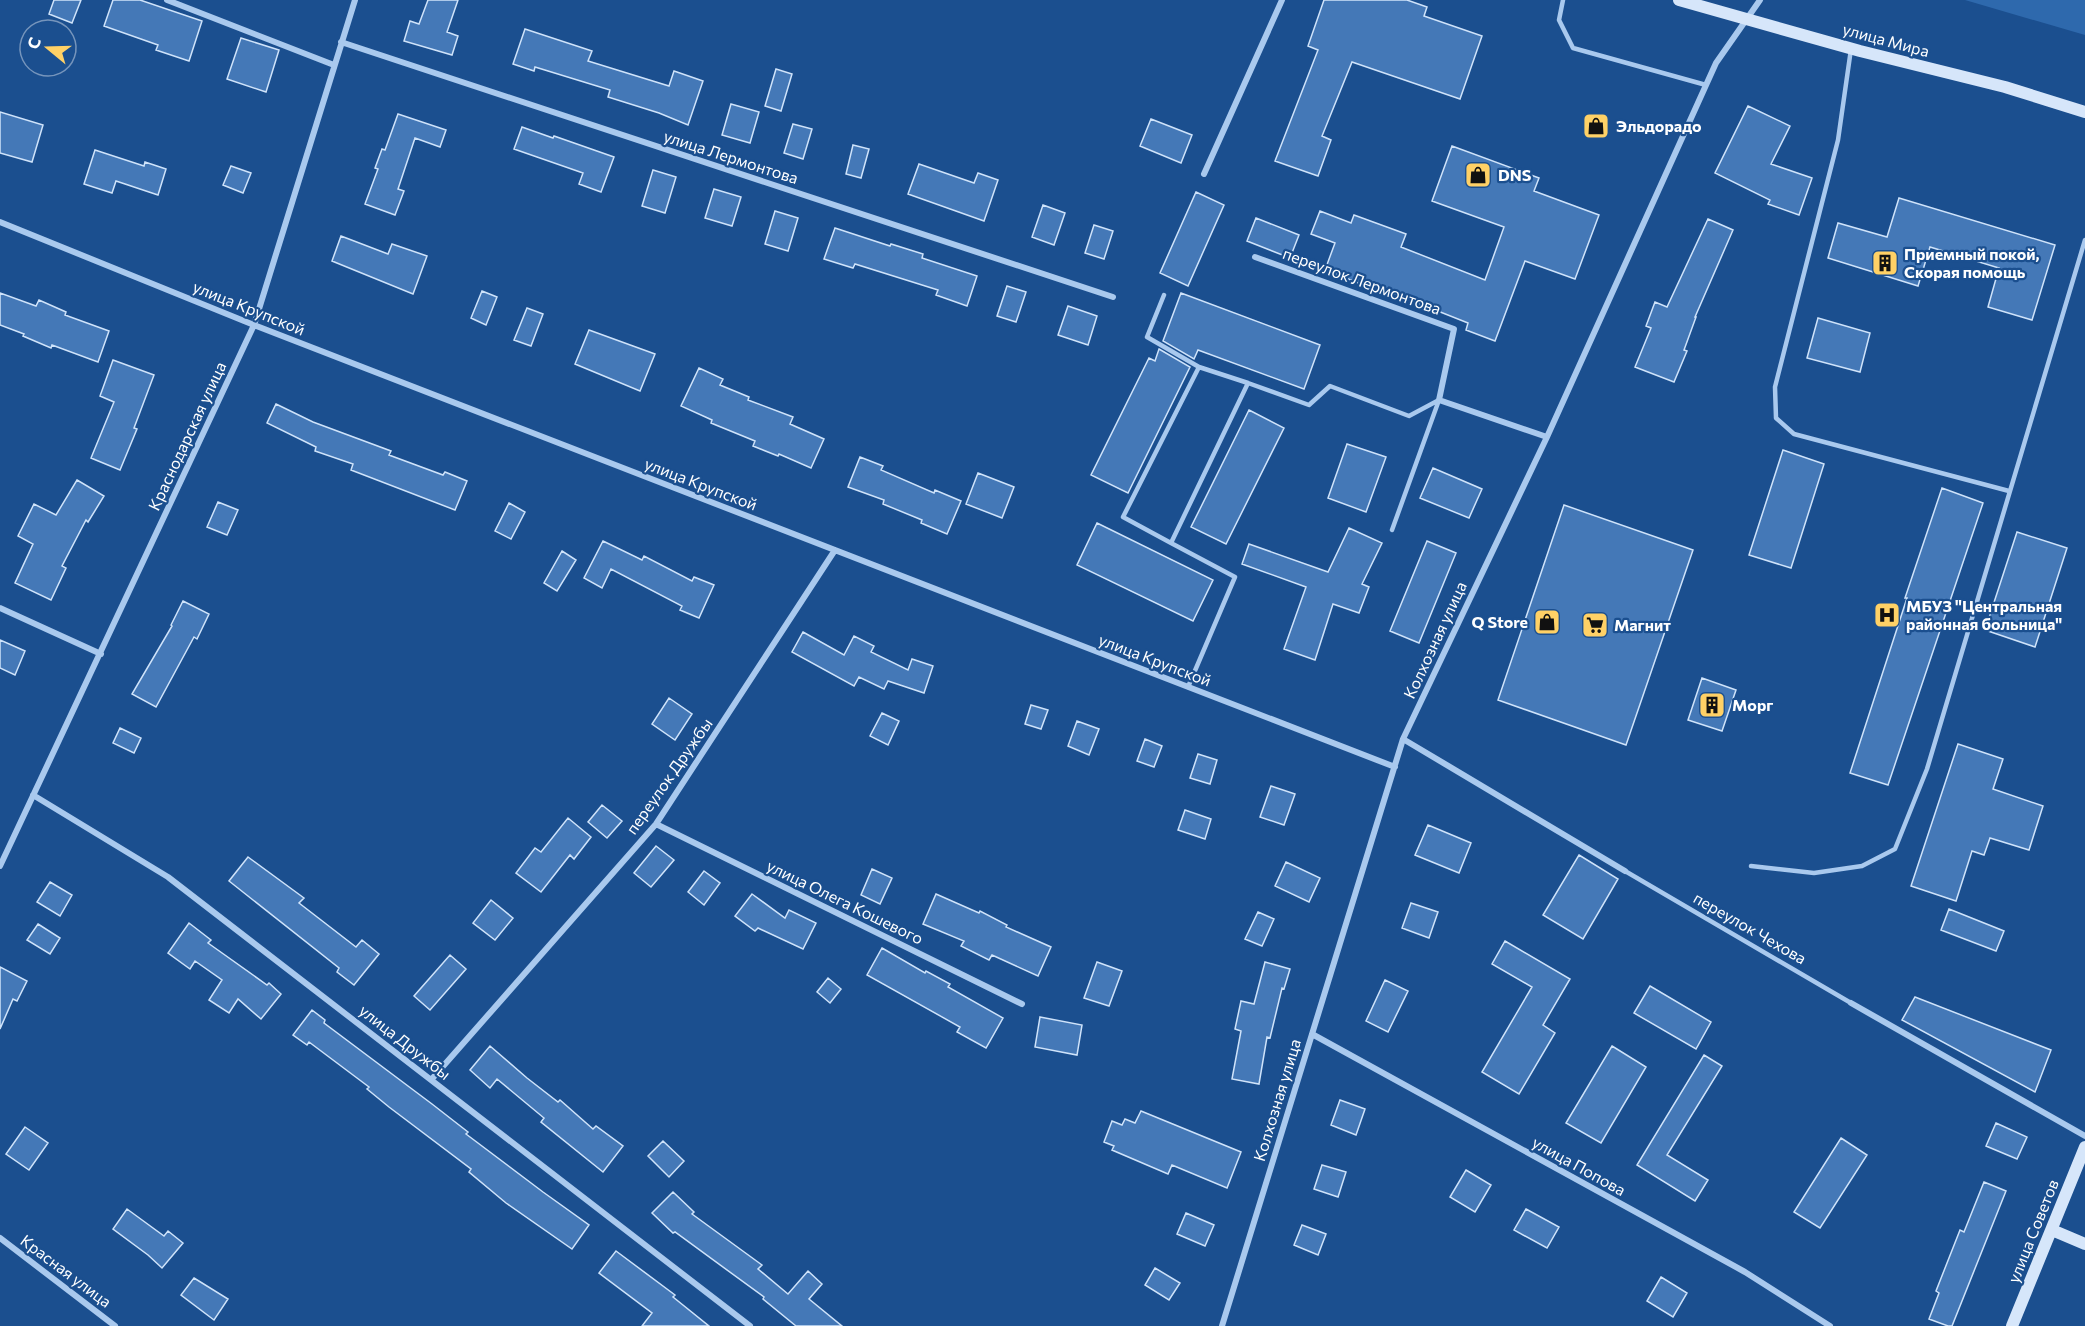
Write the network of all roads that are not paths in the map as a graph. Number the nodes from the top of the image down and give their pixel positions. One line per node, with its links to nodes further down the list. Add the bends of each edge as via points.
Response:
1 (167, 0): 10 (street)
2 (355, 0): 8 (street, Краснодарская улица)
3 (1282, 0): 13 (street)
4 (1563, 0): 11 (lane, via 1559,20 1573,48)
5 (1679, 0): 7 (main road, улица Мира)
6 (1760, 0): 7 (street, Колхозная улица)
7 (1747, 18): 9 (main road, улица Мира); 11 (street, Колхозная улица)
8 (341, 42): 10 (street, Краснодарская улица); 18 (street, улица Лермонтова)
9 (1851, 48): 12 (main road, улица Мира, via 2005,87); 24 (lane, via 1838,140 1775,387 1776,418 1794,434)
10 (334, 65): 19 (street, Краснодарская улица)
11 (1706, 85): 23 (street, Колхозная улица)
12 (2085, 112)
13 (1204, 174)
14 (0, 222): 19 (street, улица Крупской)
15 (2085, 240): 24 (lane)
16 (1255, 257): 22 (street, переулок Лермонтова, via 1454,329)
17 (1164, 295): 20 (lane, via 1146,337)
18 (1113, 297)
19 (254, 325): 27 (street, улица Крупской); 29 (street, Краснодарская улица)
20 (1199, 367): 21 (lane); 26 (lane, via 1123,517)
21 (1248, 383): 22 (lane, via 1309,405 1330,386 1408,416); 26 (lane)
22 (1439, 400): 23 (street); 25 (lane)
23 (1547, 437): 31 (street, Колхозная улица)
24 (2009, 491): 36 (lane, via 1927,769 1895,849 1862,866 1814,873)
25 (1392, 530)
26 (1171, 543): 30 (lane, via 1235,578)
27 (835, 550): 30 (street, улица Крупской); 34 (street, переулок Дружбы)
28 (0, 608): 29 (street)
29 (101, 654): 33 (street, Краснодарская улица)
30 (1188, 687): 32 (street, улица Крупской)
31 (1403, 739): 32 (street, Колхозная улица); 37 (street, переулок Чехова)
32 (1395, 767): 40 (street, Колхозная улица)
33 (33, 795): 35 (street, Краснодарская улица); 41 (street, улица Дружбы, via 168,877)
34 (656, 824): 39 (street, улица Олега Кошевого); 41 (street, переулок Дружбы)
35 (0, 866)
36 (1751, 867)
37 (1625, 871): 38 (lane, переулок Чехова)
38 (1851, 1003): 42 (street, переулок Чехова)
39 (1022, 1004)
40 (1312, 1034): 49 (street, Колхозная улица); 50 (street, улица Попова, via 1745,1272)
41 (431, 1080): 48 (street, улица Дружбы)
42 (2085, 1136)
43 (2085, 1148): 44 (main road, улица Советов)
44 (2052, 1230): 46 (main road); 51 (main road, улица Советов)
45 (0, 1238): 47 (street, Красная улица)
46 (2085, 1244)
47 (115, 1326)
48 (750, 1326)
49 (1222, 1326)
50 (1830, 1326)
51 (2012, 1326)

